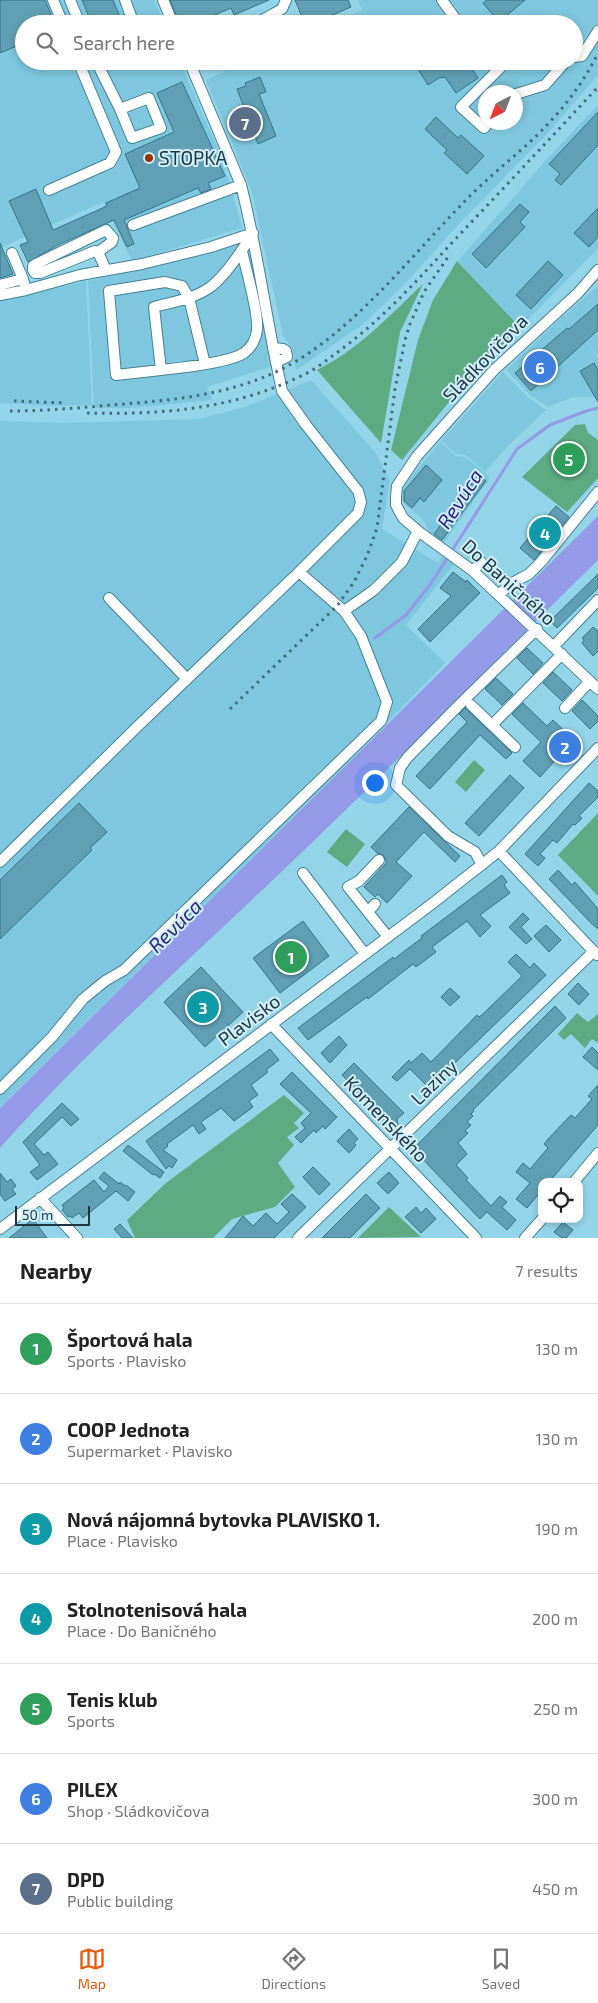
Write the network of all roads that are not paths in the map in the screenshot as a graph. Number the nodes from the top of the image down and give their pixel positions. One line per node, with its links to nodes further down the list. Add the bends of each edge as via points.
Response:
1 (53, 0): 7 (street)
2 (70, 0): 8 (street)
3 (125, 0): 9 (street)
4 (163, 0): 10 (street)
5 (286, 0): 11 (street, via 282,9)
6 (442, 0): 12 (street)
7 (59, 15)
8 (76, 15)
9 (131, 15)
10 (169, 15)
11 (271, 15)
12 (452, 15)
13 (598, 31): 14 (street)
14 (583, 54)
15 (82, 70): 26 (street, via 116,152 110,164)
16 (101, 70): 23 (street)
17 (193, 70): 25 (street)
18 (498, 70): 20 (street)
19 (558, 70): 22 (street, via 545,84)
20 (483, 85)
21 (478, 90): 24 (street, via 461,107)
22 (523, 92)
23 (120, 109)
24 (478, 123)
25 (241, 185): 27 (street); 28 (street)
26 (49, 190)
27 (133, 225)
28 (253, 233): 29 (street); 32 (street, via 211,247); 46 (street, via 282,391 358,491 361,502 358,513 349,524)
29 (242, 251): 38 (street, via 210,287); 39 (street, via 257,330 252,345 242,354)
30 (98, 252): 30 (street, via 112,242 106,230 36,264 33,270 40,273); 32 (street)
31 (12, 253): 34 (street)
32 (106, 270): 36 (street)
33 (598, 270): 41 (street, Sládkovičova, via 578,293 494,370)
34 (23, 279): 35 (street); 36 (street)
35 (0, 285)
36 (26, 290): 37 (street)
37 (0, 295)
38 (189, 298): 39 (street); 40 (street, via 154,307); 40 (street, via 182,286 165,282 109,291 116,375)
39 (205, 364): 40 (street)
40 (161, 370)
41 (403, 476): 43 (street, Do Baničného, via 397,486 396,505)
42 (598, 492): 48 (street, via 541,562 522,580)
43 (418, 531): 45 (street, Do Baničného); 52 (street, via 402,562 374,590)
44 (480, 562): 45 (street)
45 (474, 571): 50 (street, Do Baničného)
46 (299, 572): 52 (street); 56 (street)
47 (495, 574): 48 (street)
48 (510, 584): 50 (street)
49 (109, 598): 56 (street)
50 (503, 598): 53 (street, Do Baničného)
51 (598, 600): 54 (street)
52 (344, 611): 72 (street, via 361,636 387,702 381,721 124,970 83,999 52,1037)
53 (536, 628): 54 (street, Do Baničného); 66 (street, via 407,758 400,768 396,785 448,836 475,852)
54 (554, 646): 55 (street, Do Baničného)
55 (562, 654): 57 (street, Do Baničného); 60 (street)
56 (187, 679): 65 (street)
57 (594, 685): 59 (street)
58 (471, 705): 60 (street)
59 (565, 708)
60 (492, 725): 61 (street)
61 (515, 747)
62 (598, 748): 63 (street, Plavisko)
63 (499, 851): 66 (street, Plavisko); 69 (street)
64 (379, 860): 68 (street, via 359,881 348,887 371,908)
65 (0, 862)
66 (482, 864): 68 (street, Plavisko)
67 (303, 873): 70 (street)
68 (388, 937): 70 (street, Plavisko)
69 (596, 953): 73 (street, Laziny)
70 (365, 954): 71 (street, Plavisko)
71 (271, 1024): 73 (street, Komenského); 76 (street, Plavisko)
72 (0, 1089)
73 (390, 1148): 80 (street, Laziny); 81 (street, Komenského)
74 (598, 1153): 75 (street)
75 (577, 1178)
76 (40, 1198): 78 (street, Plavisko); 79 (street)
77 (538, 1223): 82 (street)
78 (0, 1229)
79 (77, 1238)
80 (298, 1238)
81 (476, 1238)
82 (525, 1238)

